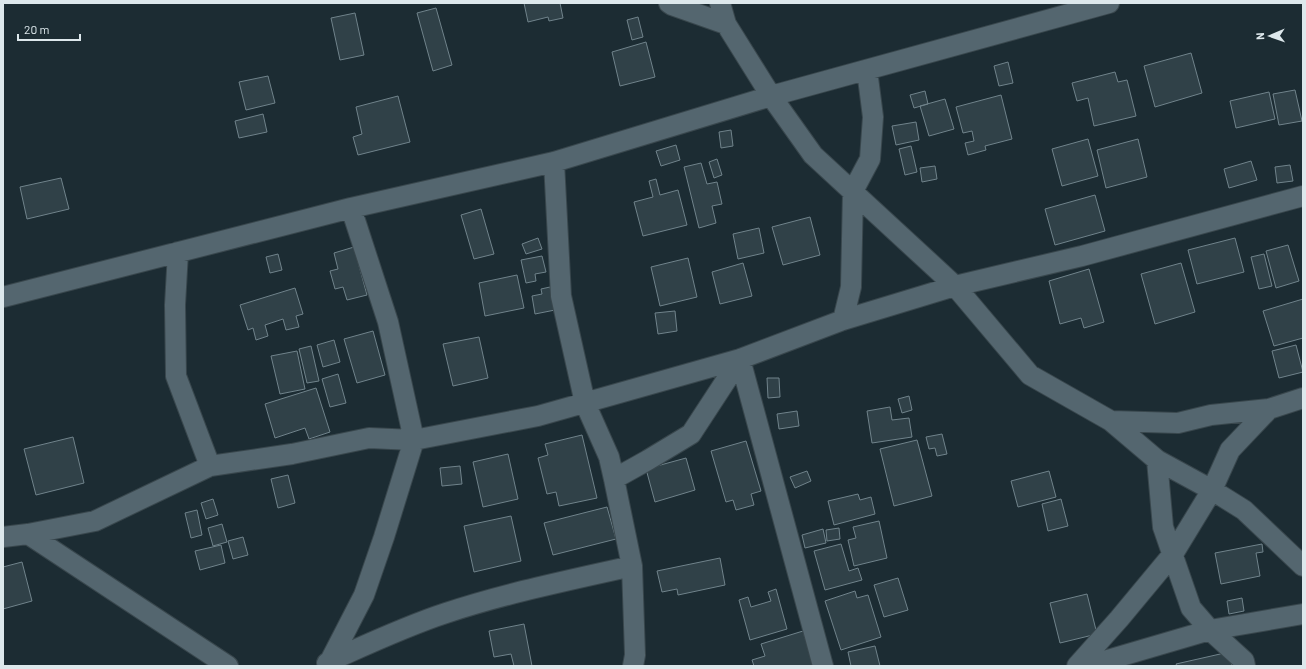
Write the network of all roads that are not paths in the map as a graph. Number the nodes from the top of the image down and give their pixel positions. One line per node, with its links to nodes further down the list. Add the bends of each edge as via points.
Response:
1 (669, 3): 4 (street)
2 (720, 3): 4 (street)
3 (1109, 3): 5 (street)
4 (726, 24): 6 (street)
5 (867, 70): 6 (street); 8 (street, via 873,117 870,159)
6 (771, 96): 7 (street); 8 (street, via 814,155)
7 (554, 162): 10 (street); 17 (street, via 561,296)
8 (853, 191): 12 (street); 14 (street, via 851,287)
9 (1303, 196): 12 (street, via 1082,256)
10 (350, 208): 11 (street); 20 (street, via 388,322)
11 (178, 252): 13 (street); 22 (street, via 175,305 176,376)
12 (955, 286): 14 (street); 19 (street, via 1030,375)
13 (3, 298)
14 (843, 320): 15 (street)
15 (740, 359): 17 (street); 23 (street, via 691,434); 35 (street)
16 (1303, 398): 18 (street)
17 (585, 403): 20 (street, via 538,416); 23 (street, via 609,456)
18 (1269, 409): 19 (street, via 1211,415 1178,423); 24 (street, via 1230,450)
19 (1111, 421): 21 (street)
20 (414, 440): 22 (street, via 369,438 292,454); 32 (street, via 364,595)
21 (1157, 460): 24 (street); 27 (street, via 1164,527)
22 (210, 466): 25 (street, via 95,521)
23 (614, 479): 28 (street)
24 (1212, 490): 27 (street); 29 (street, via 1244,510)
25 (28, 534): 26 (street); 33 (street)
26 (3, 537)
27 (1173, 554): 31 (street, via 1191,608); 36 (street)
28 (632, 566): 32 (street, via 513,593 445,613); 34 (street, via 635,655)
29 (1303, 566)
30 (1303, 614): 31 (street)
31 (1210, 630): 37 (street); 38 (street, via 1244,661)
32 (327, 663)
33 (228, 666)
34 (633, 666)
35 (823, 666)
36 (1077, 666)
37 (1087, 666)
38 (1245, 666)

